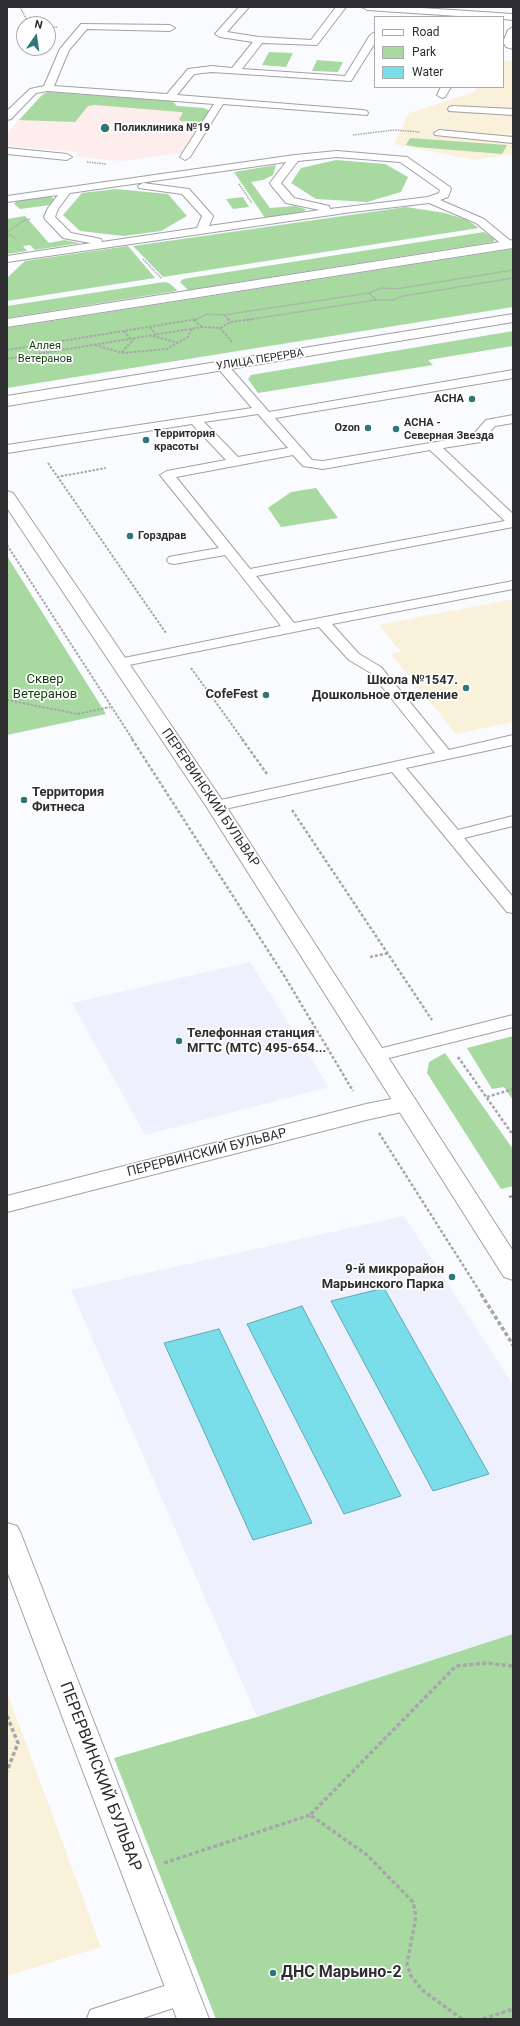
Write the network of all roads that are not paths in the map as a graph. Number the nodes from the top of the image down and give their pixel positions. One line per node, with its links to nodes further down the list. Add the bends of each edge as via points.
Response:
1 (244, 7): 10 (lane, via 220,34)
2 (341, 7): 10 (lane, via 314,43)
3 (366, 7): 4 (lane)
4 (392, 8): 5 (lane); 6 (lane)
5 (387, 16)
6 (500, 16)
7 (170, 28): 13 (lane, via 84,26 65,49)
8 (513, 30): 11 (lane)
9 (374, 37): 12 (lane, via 348,79)
10 (259, 40): 12 (lane)
11 (508, 43)
12 (235, 70): 14 (lane, via 191,71)
13 (48, 88): 14 (lane); 19 (lane, via 33,92)
14 (170, 97): 15 (lane)
15 (220, 102): 18 (lane); 24 (lane)
16 (453, 109): 17 (lane)
17 (513, 112)
18 (363, 114)
19 (7, 118)
20 (438, 133): 21 (lane)
21 (513, 140)
22 (7, 151): 23 (lane)
23 (67, 157)
24 (185, 157)
25 (295, 158): 26 (lane); 29 (lane, via 338,154 403,159 446,189 444,195); 30 (lane, via 275,183 290,201 324,208)
26 (116, 183): 27 (lane); 31 (lane, via 186,191 208,216)
27 (67, 190): 28 (lane); 32 (lane, via 49,217 67,236 102,242)
28 (7, 198)
29 (430, 200): 30 (lane); 33 (lane, via 480,221)
30 (352, 209): 31 (lane)
31 (201, 231): 32 (lane)
32 (106, 245): 34 (lane)
33 (511, 245): 36 (street)
34 (7, 259)
35 (513, 318): 37 (street, УЛИЦА ПЕРЕРВА)
36 (7, 323)
37 (222, 366): 39 (street, УЛИЦА ПЕРЕРВА); 40 (lane)
38 (513, 374): 40 (lane)
39 (7, 401)
40 (264, 413): 42 (lane); 45 (lane)
41 (513, 419): 43 (lane, via 491,423 476,439)
42 (195, 420): 44 (lane); 46 (lane)
43 (433, 446): 45 (lane, via 323,466 308,463); 48 (lane)
44 (7, 449)
45 (297, 450): 46 (lane)
46 (235, 462): 49 (lane, via 168,475)
47 (7, 496): 55 (street, ПЕРЕРВИНСКИЙ БУЛЬВАР)
48 (513, 522): 51 (lane)
49 (228, 550): 50 (lane); 51 (lane)
50 (174, 560)
51 (247, 574): 54 (lane)
52 (513, 585): 53 (lane)
53 (322, 622): 54 (lane); 57 (lane, via 354,657 376,670)
54 (291, 628): 55 (lane)
55 (119, 663): 59 (street, ПЕРЕРВИНСКИЙ БУЛЬВАР)
56 (513, 740): 57 (lane)
57 (444, 755): 58 (lane)
58 (396, 766): 59 (lane); 61 (lane)
59 (216, 806): 64 (street, ПЕРЕРВИНСКИЙ БУЛЬВАР)
60 (513, 821): 61 (lane)
61 (454, 836): 62 (lane)
62 (513, 908)
63 (513, 1022): 64 (lane)
64 (377, 1055): 65 (street, ПЕРЕРВИНСКИЙ БУЛЬВАР)
65 (407, 1104): 66 (street, ПЕРЕРВИНСКИЙ БУЛЬВАР, via 366,1112); 67 (street, ПЕРЕРВИНСКИЙ БУЛЬВАР)
66 (7, 1204)
67 (513, 1272)
68 (7, 1534): 69 (street, ПЕРЕРВИНСКИЙ БУЛЬВАР)
69 (188, 2006): 70 (lane)
70 (100, 2019)

